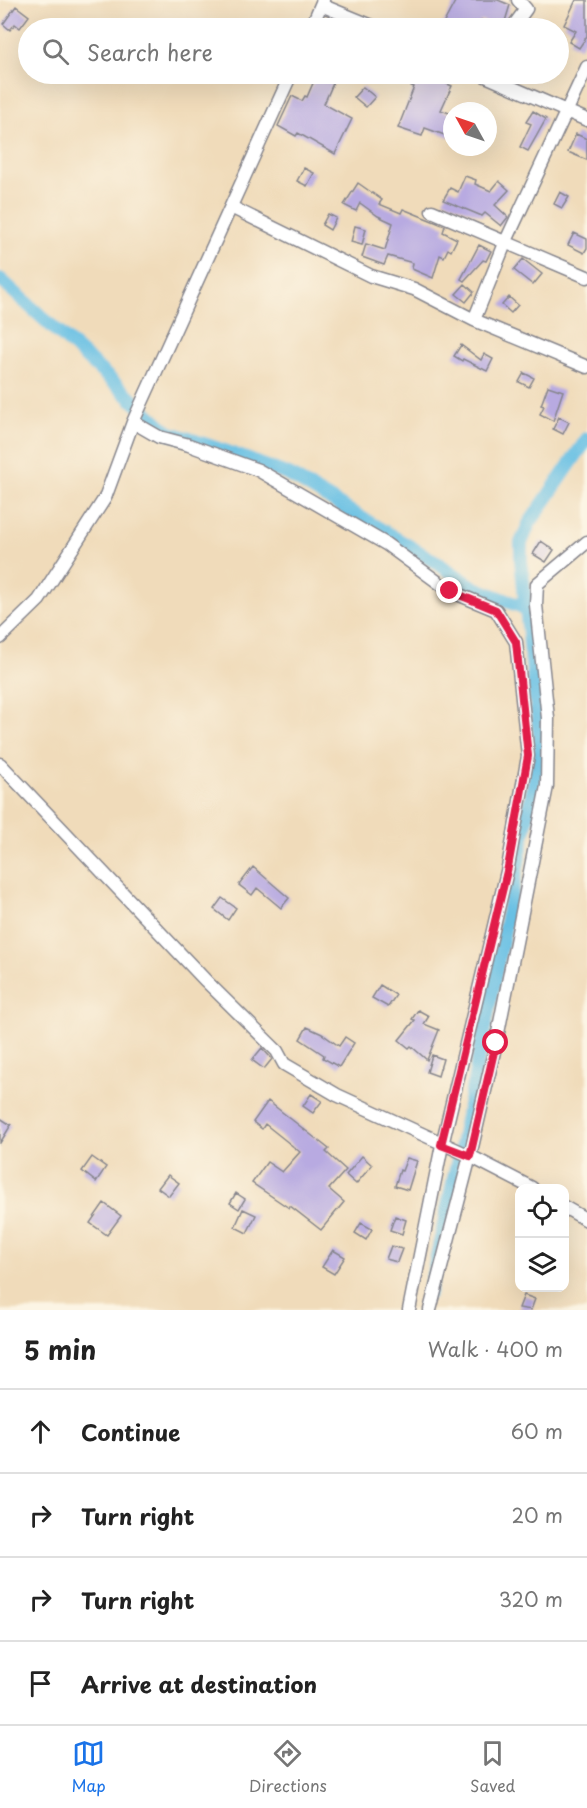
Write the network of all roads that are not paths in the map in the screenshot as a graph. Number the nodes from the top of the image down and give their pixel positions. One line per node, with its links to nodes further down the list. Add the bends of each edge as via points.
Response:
1 (518, 0): 5 (street, via 526,9)
2 (322, 2): 3 (street); 4 (street)
3 (315, 18)
4 (355, 18)
5 (519, 18)
6 (587, 67): 9 (street)
7 (286, 84): 11 (street)
8 (505, 84): 9 (street)
9 (566, 110): 10 (street); 13 (street)
10 (587, 120)
11 (231, 207): 15 (street, via 371,276 414,289); 17 (street)
12 (432, 211): 13 (street)
13 (506, 241): 14 (street); 15 (street)
14 (587, 277)
15 (474, 321): 16 (street)
16 (587, 367)
17 (133, 422): 19 (street, via 105,498 39,600); 21 (street, via 159,437 258,470 386,544 450,591 496,610 516,642 528,756 508,867)
18 (587, 542): 22 (street, via 537,584 548,718 547,786 503,1010)
19 (0, 638)
20 (0, 764): 21 (street, via 206,981 278,1051 284,1064 360,1107)
21 (444, 1146): 22 (street); 26 (street)
22 (468, 1155): 23 (street); 27 (street)
23 (524, 1184)
24 (569, 1210): 25 (street)
25 (587, 1220)
26 (409, 1310)
27 (430, 1310)

